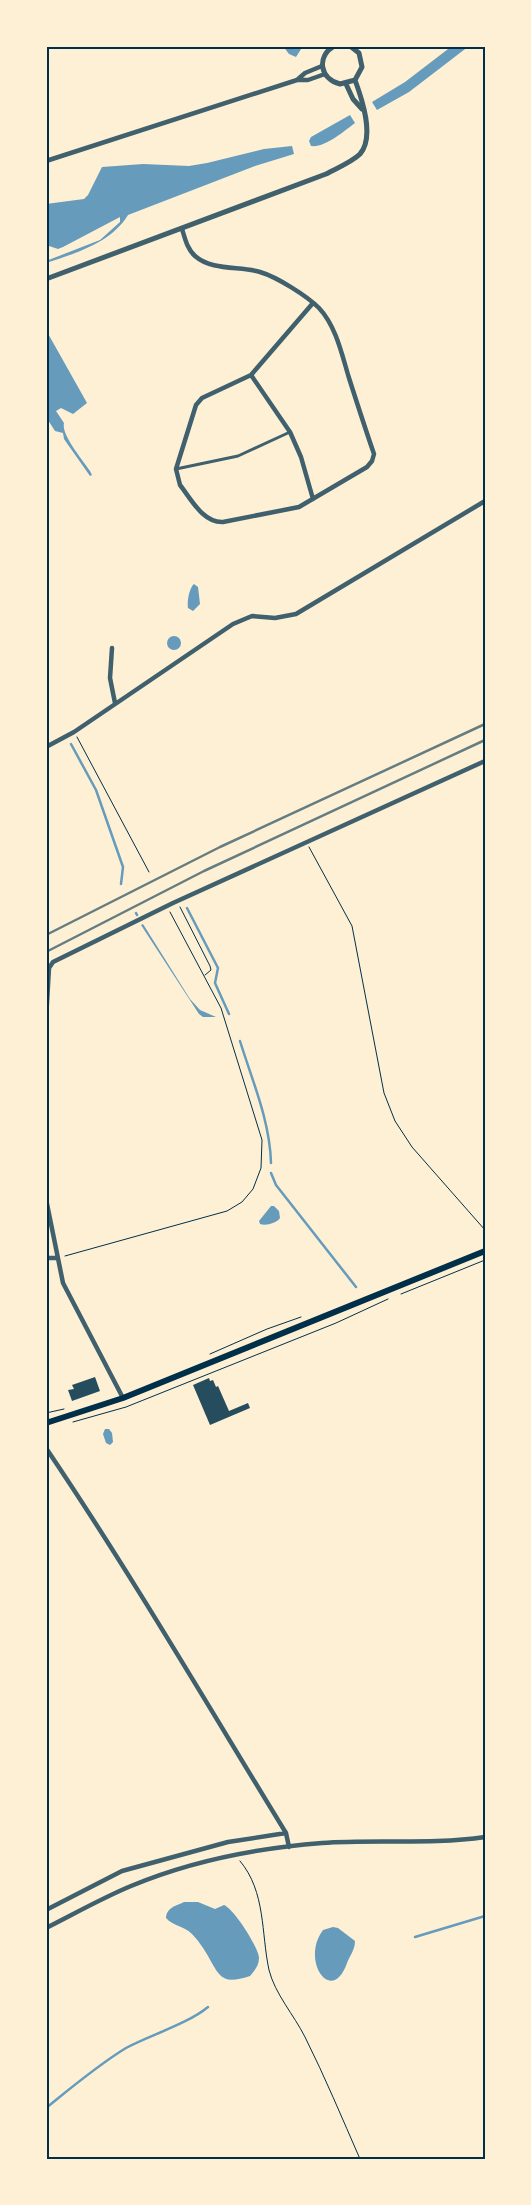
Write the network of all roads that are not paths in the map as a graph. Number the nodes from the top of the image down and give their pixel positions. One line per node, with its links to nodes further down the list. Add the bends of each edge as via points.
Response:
1 (333, 46): 3 (street, via 323,58)
2 (350, 46): 6 (street, via 362,60 360,74)
3 (322, 66): 4 (street); 5 (street)
4 (325, 74): 5 (street); 7 (street, via 334,83)
5 (297, 80): 9 (street)
6 (355, 80): 7 (street); 8 (street)
7 (346, 84): 8 (street)
8 (362, 109): 10 (street, via 368,135 359,155 326,174)
9 (46, 161)
10 (182, 229): 11 (street); 12 (street, via 189,248 202,261 262,273)
11 (46, 279)
12 (313, 303): 13 (street); 16 (street, via 328,321 338,343 374,454 367,467)
13 (251, 375): 14 (street); 15 (street, via 202,398 196,405)
14 (290, 432): 15 (street, via 238,456); 16 (street)
15 (176, 469): 16 (street, via 180,485 202,514 216,522 299,507)
16 (313, 499)
17 (485, 501): 19 (street, via 296,614 275,618 252,616 234,624)
18 (112, 648): 19 (street, via 110,678)
19 (115, 703): 20 (street)
20 (46, 747)
21 (485, 761): 22 (street, via 162,908 53,962 49,968)
22 (46, 1019)
23 (46, 1112): 24 (street)
24 (46, 1134)
25 (46, 1199): 28 (street)
26 (485, 1251): 29 (main road)
27 (46, 1258): 28 (street)
28 (57, 1258): 29 (street, via 63,1283)
29 (123, 1398): 30 (main road)
30 (46, 1423)
31 (46, 1448): 32 (street, via 142,1596)
32 (286, 1833): 34 (street); 35 (street, via 228,1842 122,1871)
33 (485, 1837): 34 (street, via 458,1841 323,1843)
34 (289, 1847): 36 (street, via 194,1865 132,1886)
35 (46, 1910)
36 (46, 1928)

